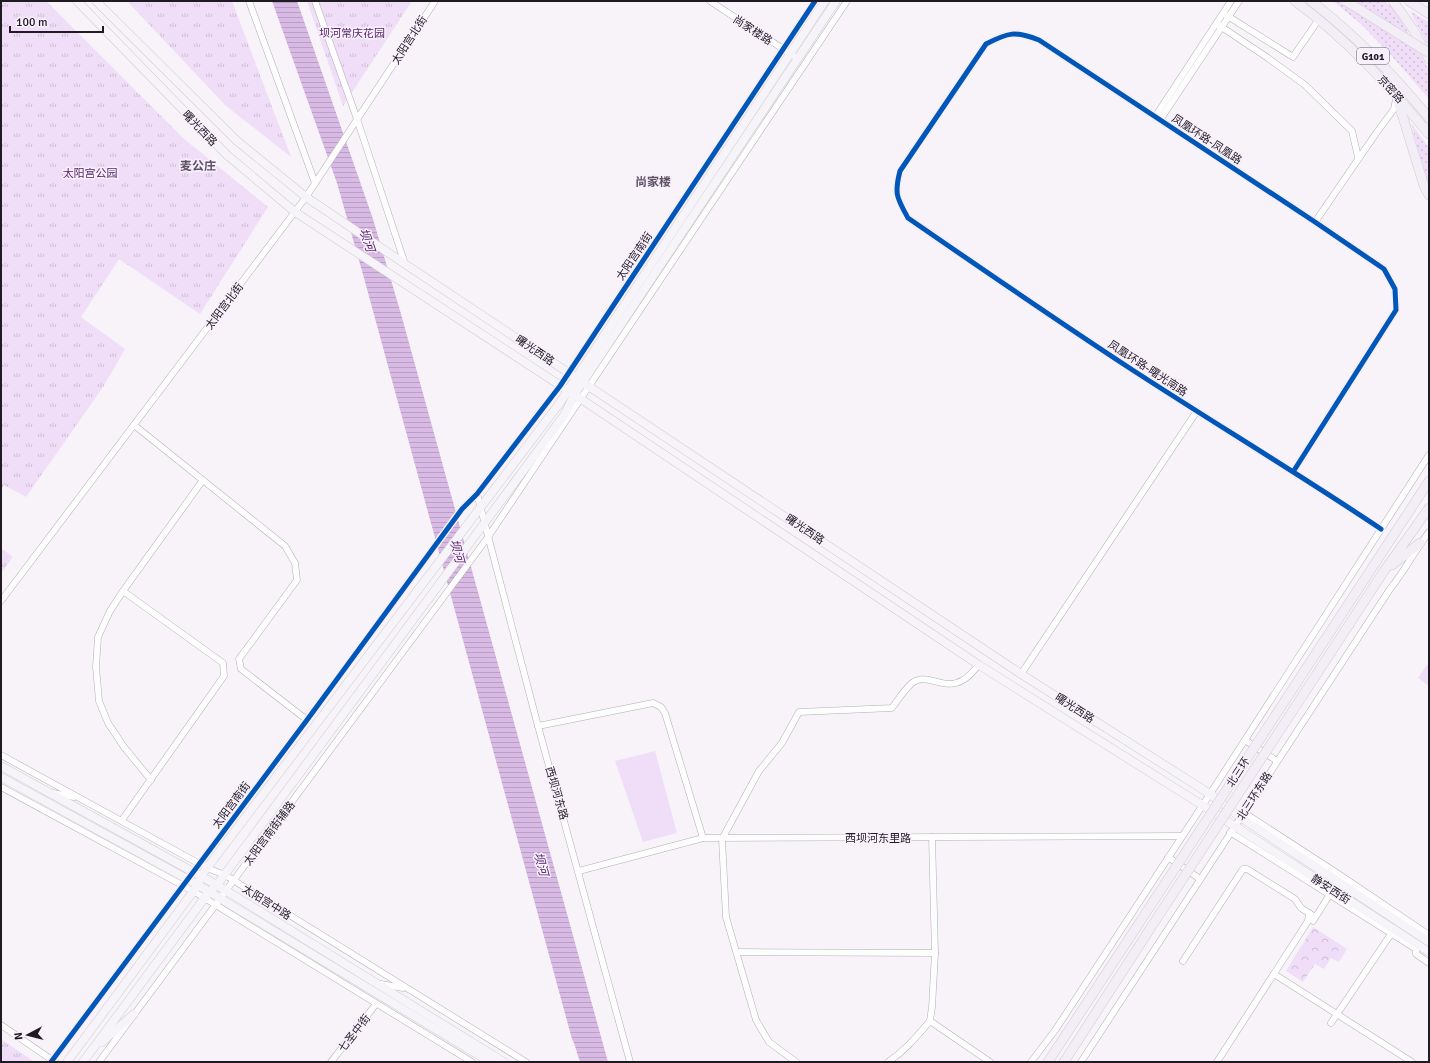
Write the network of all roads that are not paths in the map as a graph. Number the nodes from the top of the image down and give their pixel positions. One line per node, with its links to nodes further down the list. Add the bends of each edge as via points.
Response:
1 (77, 1): 34 (main road, 曙光西路, via 226,155)
2 (96, 1): 33 (main road, 曙光西路, via 237,141)
3 (249, 1): 31 (street)
4 (315, 1): 28 (street)
5 (435, 1): 28 (street, 太阳宫北街)
6 (710, 1): 23 (street, 尚家楼路)
7 (815, 1): 23 (street, 太阳宫南街)
8 (825, 1): 23 (main road, 太阳宫南街)
9 (836, 1): 23 (main road, 太阳宫南街)
10 (847, 1): 38 (street, 太阳宫南街)
11 (1231, 1): 18 (street)
12 (1239, 1): 18 (street)
13 (1295, 1): 20 (highway, 京密路 / G101)
14 (1311, 1): 27 (highway, 京密路 / G101, via 1372,55)
15 (1346, 1): 22 (highway, bridge)
16 (1393, 1): 24 (highway, via 1413,29)
17 (1409, 1): 19 (highway)
18 (1226, 14): 20 (street, via 1293,57); 21 (street)
19 (1429, 14)
20 (1319, 19): 25 (highway, 京密路 / G101, via 1366,62)
21 (1220, 25): 26 (street); 30 (street, via 1305,85 1352,131)
22 (1429, 53)
23 (790, 54): 38 (main road, 太阳宫南街); 38 (street, 太阳宫南街)
24 (1429, 59)
25 (1397, 96): 29 (highway, 京密路 / G101); 30 (street, via 1394,110); 32 (highway)
26 (1158, 118): 35 (street, 凤凰环路-凤凰路, via 1039,40 1022,34 1003,35 986,44 900,171 897,194); 36 (street, 凤凰环路-凤凰路)
27 (1429, 118)
28 (357, 119): 31 (street, 太阳宫北街); 37 (street)
29 (1429, 134)
30 (1358, 158): 36 (street)
31 (316, 182): 33 (street, 太阳宫北街)
32 (1429, 195)
33 (306, 196): 34 (street, 太阳宫北街); 37 (main road, 曙光西路)
34 (295, 212): 39 (main road, 曙光西路); 42 (street, 太阳宫北街)
35 (908, 218): 41 (street, 凤凰环路-曙光南路)
36 (1315, 222): 44 (street, 凤凰环路-凤凰路, via 1384,270 1395,289 1396,310)
37 (403, 263): 38 (main road, 曙光西路)
38 (579, 379): 39 (street, 太阳宫南街); 40 (main road, 太阳宫南街); 60 (main road, 曙光西路)
39 (560, 386): 40 (main road, 曙光西路); 47 (street, 太阳宫南街)
40 (574, 395): 48 (main road, 太阳宫南街, via 559,404); 50 (main road, 太阳宫南街, via 565,414); 53 (street, 太阳宫南街); 59 (main road, 曙光西路)
41 (1197, 411): 44 (street, 凤凰环路-曙光南路); 60 (street)
42 (134, 425): 45 (street); 58 (street, 太阳宫北街)
43 (1429, 454): 51 (street)
44 (1292, 472): 51 (street, 凤凰环路-曙光南路)
45 (203, 480): 57 (street); 61 (street, via 285,546 295,563 297,580 239,660 240,669)
46 (1429, 481): 125 (highway, 北三环, bridge)
47 (476, 494): 48 (street, 西坝河东路); 61 (street, 太阳宫南街)
48 (480, 507): 50 (street, 西坝河东路); 85 (main road, 太阳宫南街)
49 (1429, 508): 56 (highway, 北三环)
50 (485, 524): 53 (street, 西坝河东路); 89 (main road, 太阳宫南街)
51 (1381, 529): 63 (street)
52 (1429, 532): 54 (street, 北三环东路)
53 (488, 537): 55 (street, 太阳宫南街); 62 (street, 西坝河东路)
54 (1420, 543): 56 (highway); 65 (street, 北三环东路)
55 (472, 560): 92 (street, 太阳宫南街辅路)
56 (1384, 571): 126 (highway, 北三环, bridge)
57 (123, 591): 68 (street, via 98,637 96,667 99,700 108,723); 68 (street, via 223,663 224,676)
58 (1, 601)
59 (978, 664): 74 (main road, 曙光西路); 82 (street, via 964,680 956,683 945,684 924,678 912,682 892,708 799,712 782,743 759,771)
60 (1021, 674): 71 (main road, 曙光西路)
61 (307, 720): 84 (street, 太阳宫南街)
62 (538, 726): 81 (street, via 654,703 661,707); 86 (street, 西坝河东路)
63 (1245, 740): 65 (street); 71 (street)
64 (1, 755): 73 (street, 太阳宫中路)
65 (1276, 761): 75 (street, 北三环东路)
66 (1, 766): 70 (main road, 太阳宫中路)
67 (1, 777): 72 (main road, 太阳宫中路)
68 (151, 780): 76 (street)
69 (1, 787): 77 (street, 太阳宫中路)
70 (50, 792): 73 (street); 87 (main road, 太阳宫中路)
71 (1210, 794): 74 (street); 75 (main road, 曙光西路)
72 (39, 798): 77 (street); 93 (main road, 太阳宫中路)
73 (79, 798): 76 (street, 太阳宫中路)
74 (1202, 805): 78 (main road, 曙光西路); 79 (street)
75 (1242, 814): 78 (street, 北三环东路); 88 (street); 96 (main road, 静安西街)
76 (122, 820): 84 (street, 太阳宫中路)
77 (64, 821): 93 (street, 太阳宫中路)
78 (1232, 829): 91 (street, 北三环东路); 99 (main road, 静安西街)
79 (1182, 836): 80 (street, 西坝河东里路); 83 (street)
80 (932, 837): 82 (street, 西坝河东里路); 111 (street)
81 (703, 838): 82 (street, 西坝河东里路); 86 (street, 西坝河东里路)
82 (722, 839): 109 (street, via 726,917)
83 (1168, 857): 91 (street); 142 (street, via 1056,1030)
84 (199, 864): 85 (street, 太阳宫中路); 87 (street, 太阳宫南街)
85 (207, 868): 89 (street, 太阳宫中路); 90 (main road, 太阳宫南街)
86 (579, 871): 139 (street, 西坝河东路)
87 (193, 872): 90 (main road, 太阳宫中路); 93 (street, 太阳宫南街)
88 (1337, 873): 96 (street); 105 (street)
89 (224, 875): 92 (street, 太阳宫中路); 94 (main road, 太阳宫南街)
90 (201, 876): 94 (main road, 太阳宫中路); 95 (main road, 太阳宫南街)
91 (1200, 879): 147 (street, 北三环东路)
92 (234, 881): 97 (street, 太阳宫南街辅路); 106 (street, 太阳宫中路)
93 (185, 883): 95 (main road, 太阳宫中路); 129 (street, 太阳宫南街)
94 (217, 885): 97 (main road, 太阳宫中路); 98 (main road, 太阳宫南街)
95 (195, 888): 98 (main road, 太阳宫中路); 100 (street, 太阳宫中路); 131 (main road, 太阳宫南街)
96 (1350, 890): 107 (main road, 静安西街)
97 (226, 891): 101 (street, 太阳宫南街辅路); 108 (main road, 太阳宫中路)
98 (209, 892): 100 (main road, 太阳宫南街); 101 (main road, 太阳宫中路)
99 (1331, 892): 103 (street, via 1314,919); 104 (main road, 静安西街)
100 (203, 899): 102 (street, 太阳宫中路); 127 (main road)
101 (220, 899): 102 (street, 太阳宫南街辅路); 116 (main road, 太阳宫中路)
102 (215, 906): 118 (street, 太阳宫中路); 119 (street, 太阳宫南街辅路)
103 (1309, 913): 112 (street, via 1295,900 1247,869 1243,869); 114 (street, via 1308,921)
104 (1393, 932): 110 (main road, 静安西街); 113 (street, via 1416,949 1416,954); 120 (street)
105 (1429, 935)
106 (326, 938): 108 (street); 117 (street, 太阳宫中路)
107 (1429, 942)
108 (319, 948): 115 (main road, 太阳宫中路)
109 (737, 952): 111 (street); 130 (street, via 756,1020 769,1042)
110 (1429, 952)
111 (935, 953): 122 (street)
112 (1183, 961)
113 (1429, 962)
114 (1274, 974): 120 (street); 148 (street)
115 (377, 984): 117 (street); 137 (main road, 太阳宫中路)
116 (365, 986): 121 (street); 136 (main road, 太阳宫中路)
117 (407, 988): 138 (street, 太阳宫中路)
118 (376, 1004): 121 (street, 太阳宫中路); 134 (street, 七圣中街)
119 (134, 1014): 127 (main road); 133 (street, 太阳宫南街辅路)
120 (1336, 1014): 123 (street); 128 (street)
121 (395, 1015): 135 (street, 太阳宫中路)
122 (930, 1021): 140 (street, via 914,1041); 141 (street)
123 (1331, 1023)
124 (1, 1025): 129 (street)
125 (1060, 1043): 143 (highway); 144 (highway, 北三环)
126 (1074, 1045): 145 (highway, 北三环); 146 (highway)
127 (91, 1052): 132 (main road)
128 (1402, 1060): 149 (street)
129 (53, 1061)
130 (791, 1061)
131 (67, 1062)
132 (83, 1062)
133 (99, 1062)
134 (332, 1062)
135 (472, 1062)
136 (490, 1062)
137 (504, 1062)
138 (526, 1062)
139 (630, 1062)
140 (888, 1062)
141 (990, 1062)
142 (1031, 1062)
143 (1040, 1062)
144 (1048, 1062)
145 (1064, 1062)
146 (1069, 1062)
147 (1081, 1062)
148 (1218, 1062)
149 (1412, 1062)

